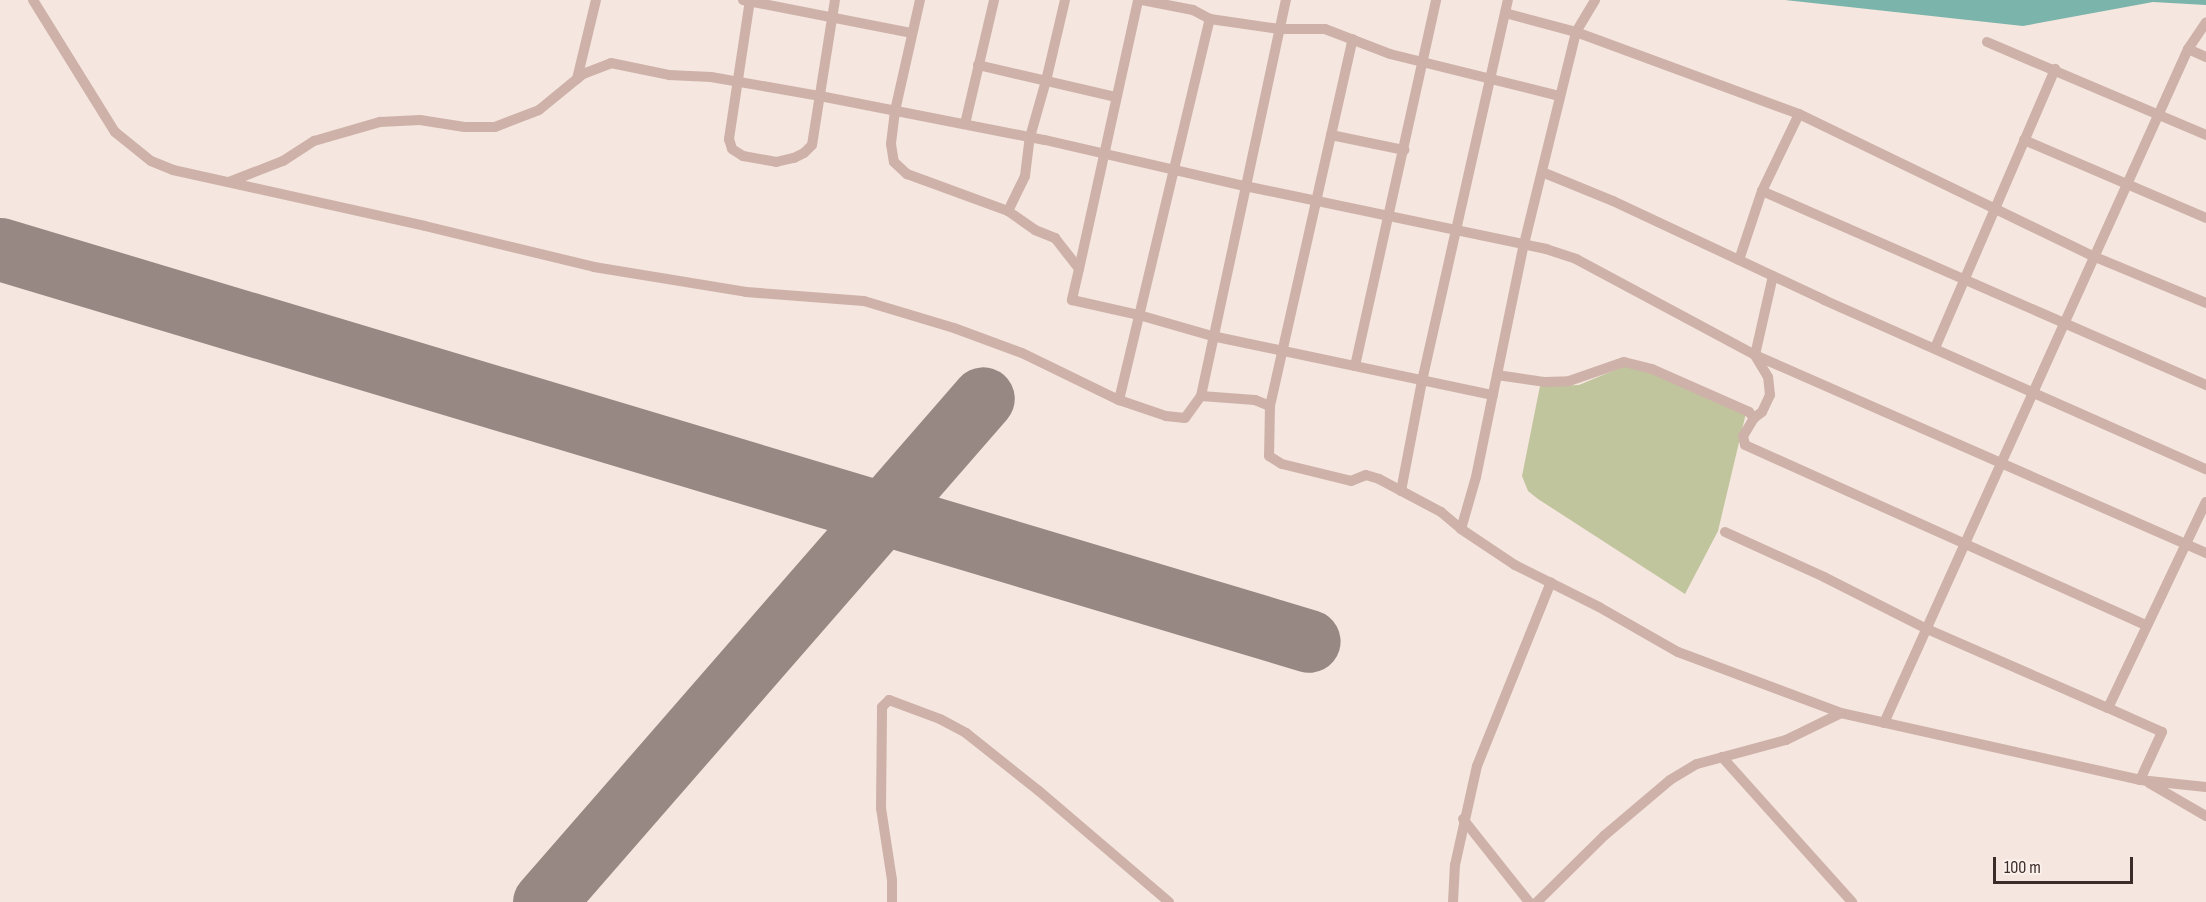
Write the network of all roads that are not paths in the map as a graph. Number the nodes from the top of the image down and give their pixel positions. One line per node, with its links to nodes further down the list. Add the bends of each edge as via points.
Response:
1 (33, 0): 46 (street, via 115,132 151,161)
2 (596, 0): 28 (street)
3 (747, 0): 14 (street); 29 (street)
4 (835, 0): 14 (street)
5 (920, 0): 19 (street)
6 (994, 0): 25 (street)
7 (1065, 0): 30 (street)
8 (1140, 0): 15 (street, via 1193,10); 33 (street)
9 (1286, 0): 17 (street)
10 (1436, 0): 24 (street)
11 (1508, 0): 13 (street)
12 (1595, 0): 18 (street)
13 (1504, 13): 18 (street); 27 (street)
14 (830, 18): 19 (street); 31 (street)
15 (1210, 19): 17 (street); 44 (street)
16 (2206, 22): 22 (street)
17 (1279, 29): 20 (street, via 1325,28); 48 (street)
18 (1576, 32): 32 (street); 35 (street)
19 (911, 33): 34 (street)
20 (1353, 39): 24 (street); 38 (street)
21 (1987, 42): 26 (street)
22 (2188, 49): 23 (street); 36 (street)
23 (2206, 57)
24 (1422, 63): 27 (street); 42 (street)
25 (978, 65): 30 (street); 37 (street)
26 (2055, 69): 36 (street); 41 (street)
27 (1491, 78): 32 (street); 55 (street)
28 (577, 80): 29 (street, via 590,70 618,63 669,75); 46 (street, via 538,110 495,127 473,128 420,120 380,123 314,141 283,161)
29 (736, 81): 31 (street); 31 (street, via 729,139 732,149 760,160 776,162 804,153 812,145)
30 (1046, 81): 33 (street); 40 (street)
31 (820, 96): 34 (street)
32 (1560, 96): 45 (street)
33 (1116, 97): 43 (street)
34 (895, 111): 37 (street); 52 (street, via 891,144 894,162 907,174)
35 (1799, 114): 49 (street); 51 (street)
36 (2160, 114): 39 (street); 47 (street)
37 (965, 124): 40 (street)
38 (1331, 135): 42 (street); 50 (street)
39 (2206, 135)
40 (1030, 137): 43 (street); 52 (street, via 1025,176)
41 (2024, 140): 47 (street); 51 (street)
42 (1404, 150): 53 (street)
43 (1103, 153): 44 (street); 59 (street)
44 (1175, 170): 48 (street); 63 (street)
45 (1542, 172): 56 (street); 58 (street)
46 (228, 182): 76 (street, via 594,267 746,292 864,301 1023,353)
47 (2129, 184): 54 (street); 57 (street)
48 (1245, 186): 50 (street); 65 (street)
49 (1762, 191): 58 (street); 61 (street)
50 (1316, 201): 53 (street); 67 (street)
51 (1995, 210): 57 (street); 61 (street)
52 (1008, 211): 59 (street, via 1035,230 1055,238)
53 (1389, 216): 55 (street); 69 (street)
54 (2206, 218)
55 (1458, 231): 56 (street); 71 (street)
56 (1524, 244): 68 (street, via 1576,259); 70 (street)
57 (2095, 257): 62 (street); 64 (street)
58 (1739, 260): 60 (street)
59 (1079, 269): 63 (street, via 1072,300)
60 (1773, 276): 66 (street); 68 (street)
61 (1965, 279): 64 (street); 66 (street)
62 (2206, 303)
63 (1139, 315): 65 (street); 76 (street)
64 (2065, 323): 72 (street); 73 (street)
65 (1212, 336): 67 (street); 75 (street)
66 (1935, 348): 73 (street)
67 (1284, 351): 69 (street); 77 (street)
68 (1755, 355): 78 (street, via 1768,377 1770,395 1768,404); 79 (street)
69 (1355, 366): 71 (street)
70 (1497, 375): 74 (street); 78 (street, via 1569,381 1613,365 1635,363 1744,408)
71 (1422, 381): 74 (street); 81 (street)
72 (2206, 385)
73 (2034, 392): 79 (street); 80 (street)
74 (1493, 395): 83 (street)
75 (1201, 396): 76 (street, via 1185,418 1166,416); 77 (street, via 1245,398)
76 (1119, 400)
77 (1270, 406): 81 (street, via 1269,456 1282,464 1351,481 1366,476 1379,479)
78 (1754, 418): 85 (street, via 1743,436 1745,445)
79 (2002, 463): 85 (street); 86 (street)
80 (2206, 469)
81 (1401, 491): 83 (street, via 1441,512)
82 (2206, 502): 86 (street)
83 (1461, 529): 88 (street, via 1515,565)
84 (1725, 532): 90 (street)
85 (1965, 544): 89 (street); 90 (street)
86 (2187, 545): 87 (street); 89 (street)
87 (2206, 553)
88 (1551, 582): 92 (street, via 1678,652); 98 (street, via 1477,766)
89 (2146, 625): 91 (street)
90 (1928, 629): 91 (street); 93 (street)
91 (2108, 708): 95 (street, via 2162,732)
92 (1841, 713): 93 (street); 94 (street, via 1786,740)
93 (1884, 723): 95 (street)
94 (1722, 757): 103 (street, via 1697,764 1670,780 1605,835); 104 (street)
95 (2143, 780): 96 (street); 97 (street)
96 (2206, 787)
97 (2206, 816)
98 (1463, 819): 101 (street); 102 (street)
99 (892, 902): 100 (street, via 881,808 882,707 889,700 966,733)
100 (1169, 902)
101 (1453, 902)
102 (1529, 902)
103 (1537, 902)
104 (1852, 902)

